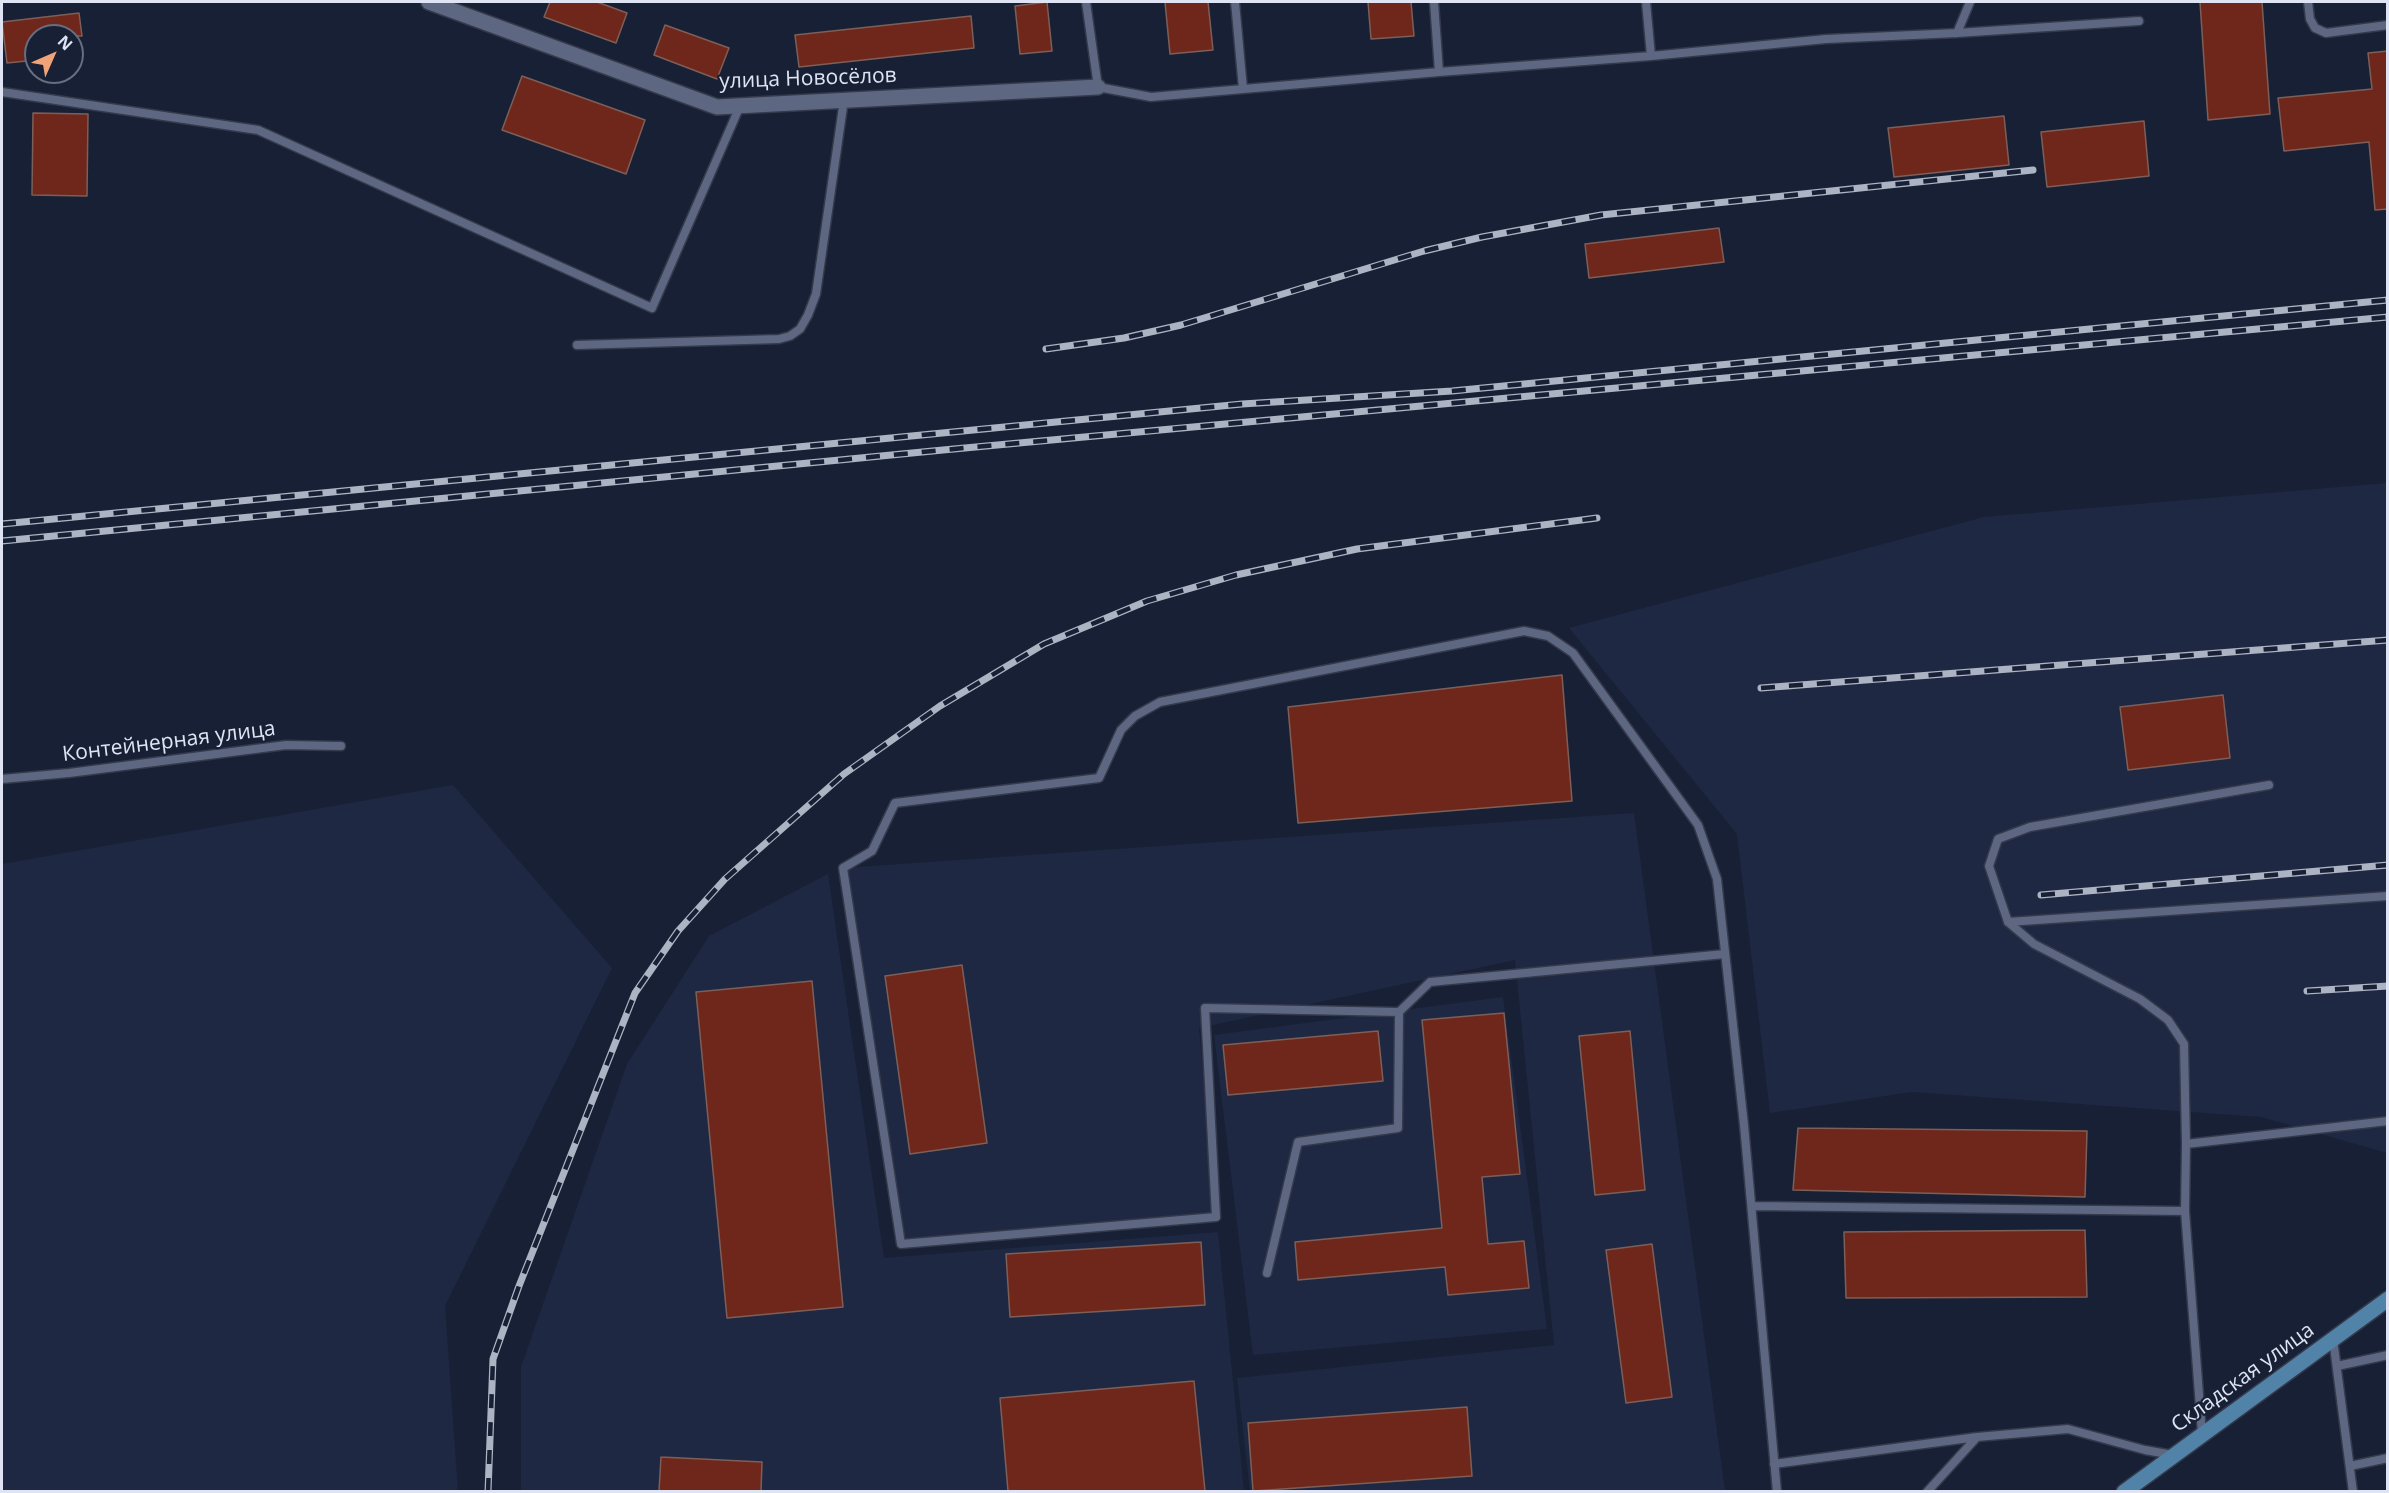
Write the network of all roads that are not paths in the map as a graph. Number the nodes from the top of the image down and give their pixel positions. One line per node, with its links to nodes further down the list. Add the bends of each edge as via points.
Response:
1 (429, 2): 17 (street, улица Новосёлов, via 717,107)
2 (1086, 2): 13 (lane)
3 (1235, 2): 14 (lane)
4 (1434, 2): 12 (lane)
5 (1646, 2): 11 (lane)
6 (1970, 2): 10 (lane)
7 (2308, 2): 9 (lane, via 2315,28 2326,33)
8 (2139, 21): 10 (lane)
9 (2388, 25)
10 (1957, 33): 11 (lane, via 1826,39)
11 (1651, 56): 12 (lane)
12 (1439, 72): 14 (lane)
13 (1098, 87): 14 (lane, via 1151,97); 16 (street, улица Новосёлов)
14 (1243, 89)
15 (2, 92): 17 (lane, via 258,130 652,308)
16 (844, 100): 17 (street, улица Новосёлов); 18 (lane, via 816,294 800,329 779,339)
17 (740, 106)
18 (578, 345)
19 (341, 746): 20 (lane, Контейнерная улица, via 286,745)
20 (2, 779)
21 (2269, 785): 23 (lane, via 2030,827 1998,839 1989,866)
22 (2388, 896): 23 (lane)
23 (2008, 922): 27 (lane, via 2034,944 2140,999 2168,1020 2184,1044)
24 (1725, 954): 25 (lane, via 1430,982); 25 (lane, via 1716,879 1698,825 1573,653 1548,636 1524,631 1160,702 1135,716 1121,730 1099,778 895,803 872,851 843,868 901,1244 1216,1217 1205,1008); 28 (lane)
25 (1399, 1012): 30 (lane, via 1398,1128 1298,1142)
26 (2388, 1121): 27 (lane)
27 (2186, 1144): 29 (lane)
28 (1752, 1206): 29 (lane); 39 (lane)
29 (2184, 1211): 35 (lane)
30 (1267, 1273)
31 (2388, 1299): 32 (main road, Складская улица)
32 (2333, 1339): 34 (lane); 35 (main road, Складская улица)
33 (2388, 1355): 34 (lane)
34 (2337, 1366): 40 (lane)
35 (2202, 1434): 37 (main road, Складская улица)
36 (1977, 1437): 37 (lane, via 2067,1429); 39 (lane); 42 (lane)
37 (2173, 1455): 43 (main road, Складская улица)
38 (2388, 1458): 40 (lane)
39 (1774, 1464): 41 (lane)
40 (2350, 1466): 44 (lane)
41 (1777, 1491)
42 (1927, 1491)
43 (2124, 1491)
44 (2353, 1491)

